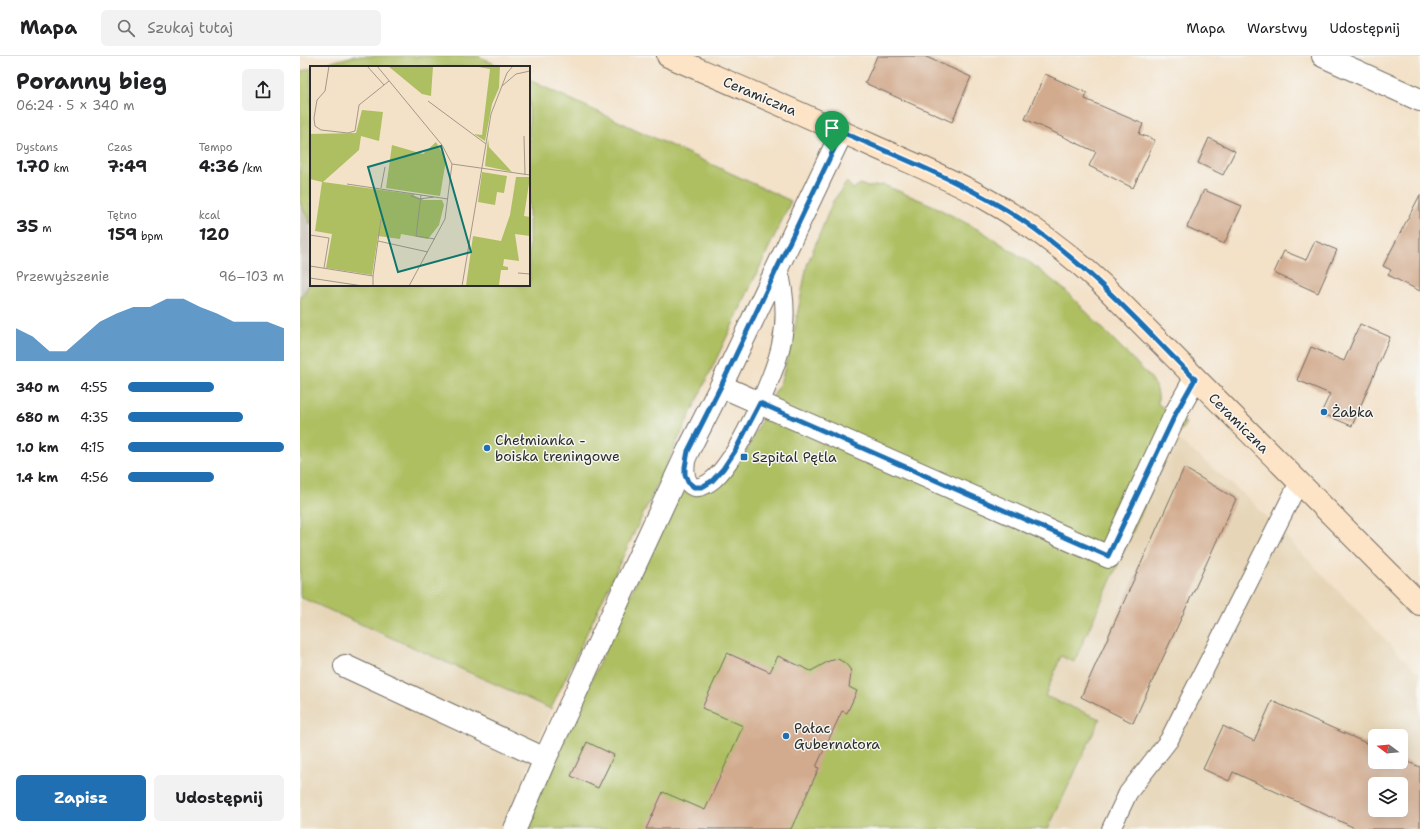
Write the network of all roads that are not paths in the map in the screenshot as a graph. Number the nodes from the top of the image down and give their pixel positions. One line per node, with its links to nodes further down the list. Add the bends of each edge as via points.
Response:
1 (668, 56): 4 (street, Ceramiczna)
2 (1323, 56): 3 (street)
3 (1420, 100)
4 (842, 132): 5 (street); 6 (street, Ceramiczna, via 986,198 1021,220 1085,269)
5 (778, 266): 7 (street); 8 (lane, via 784,298 781,345)
6 (1195, 379): 8 (street, via 1177,411 1108,556); 10 (street, Ceramiczna)
7 (721, 386): 8 (street); 9 (street)
8 (760, 403): 9 (lane, via 723,469 702,487 694,487 685,475)
9 (688, 451): 13 (street)
10 (1298, 482): 11 (street, Ceramiczna); 15 (lane, via 1169,740 1128,793)
11 (1420, 604)
12 (345, 666): 13 (street)
13 (544, 759): 14 (street)
14 (515, 829)
15 (1111, 829)

